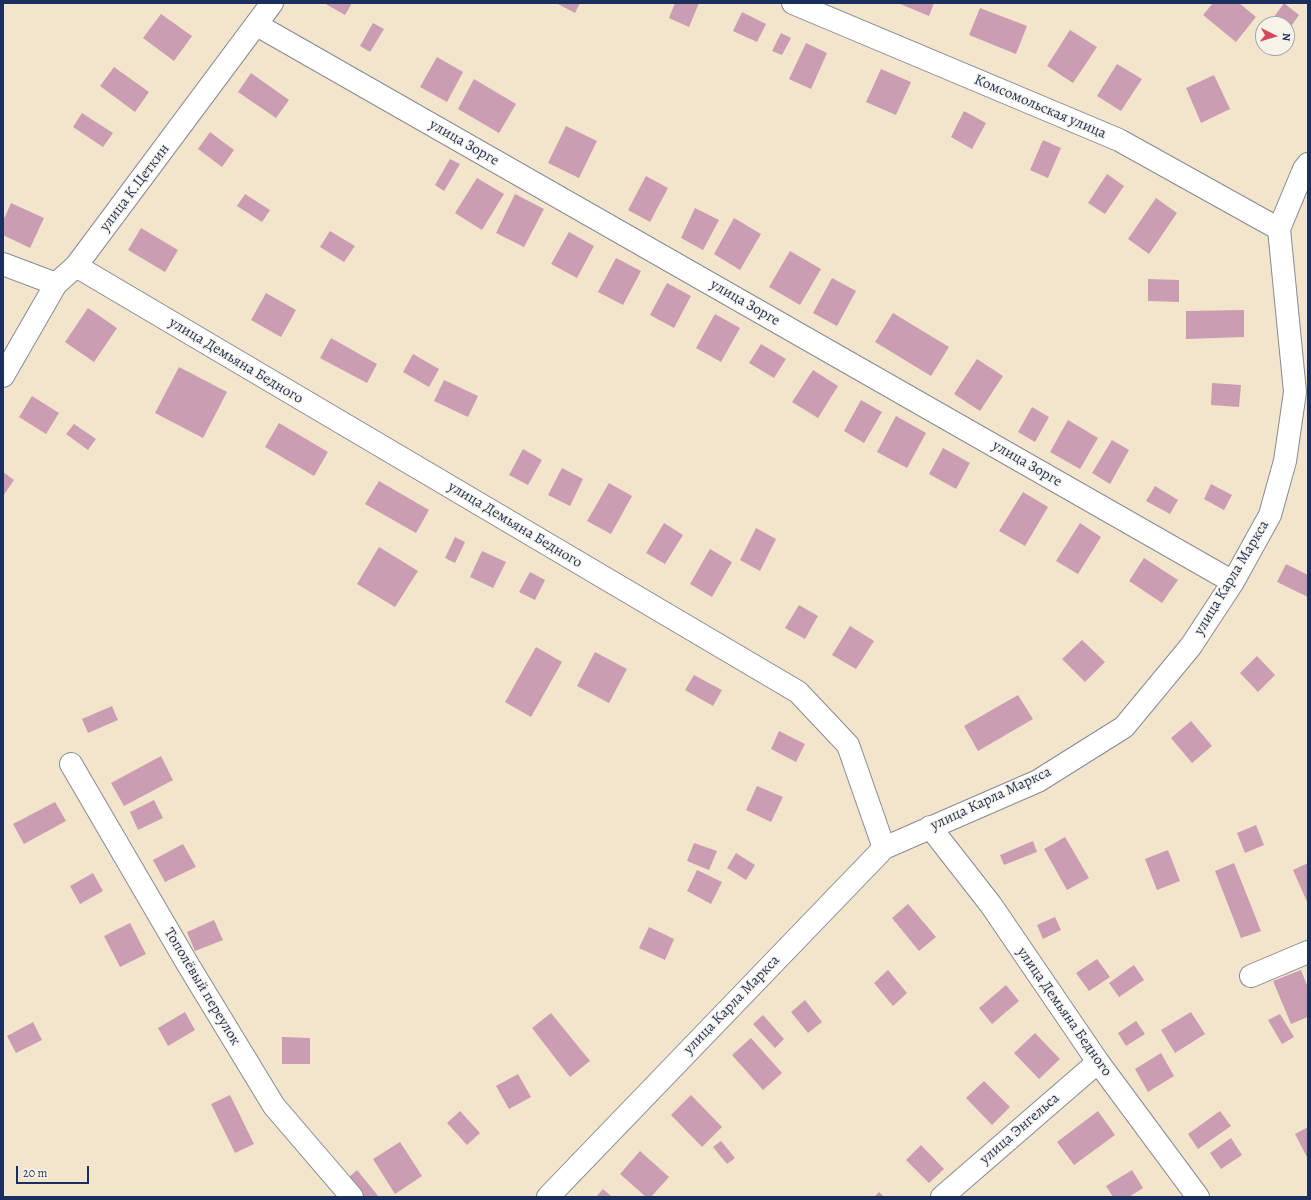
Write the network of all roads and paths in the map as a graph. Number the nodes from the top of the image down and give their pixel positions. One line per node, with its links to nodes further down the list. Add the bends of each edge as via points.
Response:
1 (272, 3): 3 (street, улица К.Цеткин)
2 (793, 3): 5 (street, Комсомольская улица, via 1119,140)
3 (257, 25): 7 (street, улица К.Цеткин); 11 (street, улица Зорге)
4 (1308, 164): 5 (street, улица Карла Маркса)
5 (1279, 229): 10 (street, улица Карла Маркса)
6 (3, 264): 8 (street)
7 (76, 266): 8 (street, улица К.Цеткин); 14 (street, улица Демьяна Бедного, via 798,692 848,745)
8 (56, 284): 9 (street, улица К.Цеткин)
9 (3, 376)
10 (1302, 395): 11 (street, улица Карла Маркса, via 1270,514)
11 (1233, 582): 13 (street, улица Карла Маркса, via 1192,646 1124,726 1038,781)
12 (71, 764): 18 (street, Тополёвый переулок, via 274,1106)
13 (930, 827): 14 (street, улица Карла Маркса); 17 (street, улица Демьяна Бедного, via 991,905)
14 (884, 848): 19 (street, улица Карла Маркса)
15 (1308, 952): 16 (street)
16 (1251, 976)
17 (1098, 1062): 20 (street, улица Энгельса); 21 (street, улица Демьяна Бедного)
18 (352, 1197)
19 (548, 1197)
20 (942, 1197)
21 (1198, 1197)

